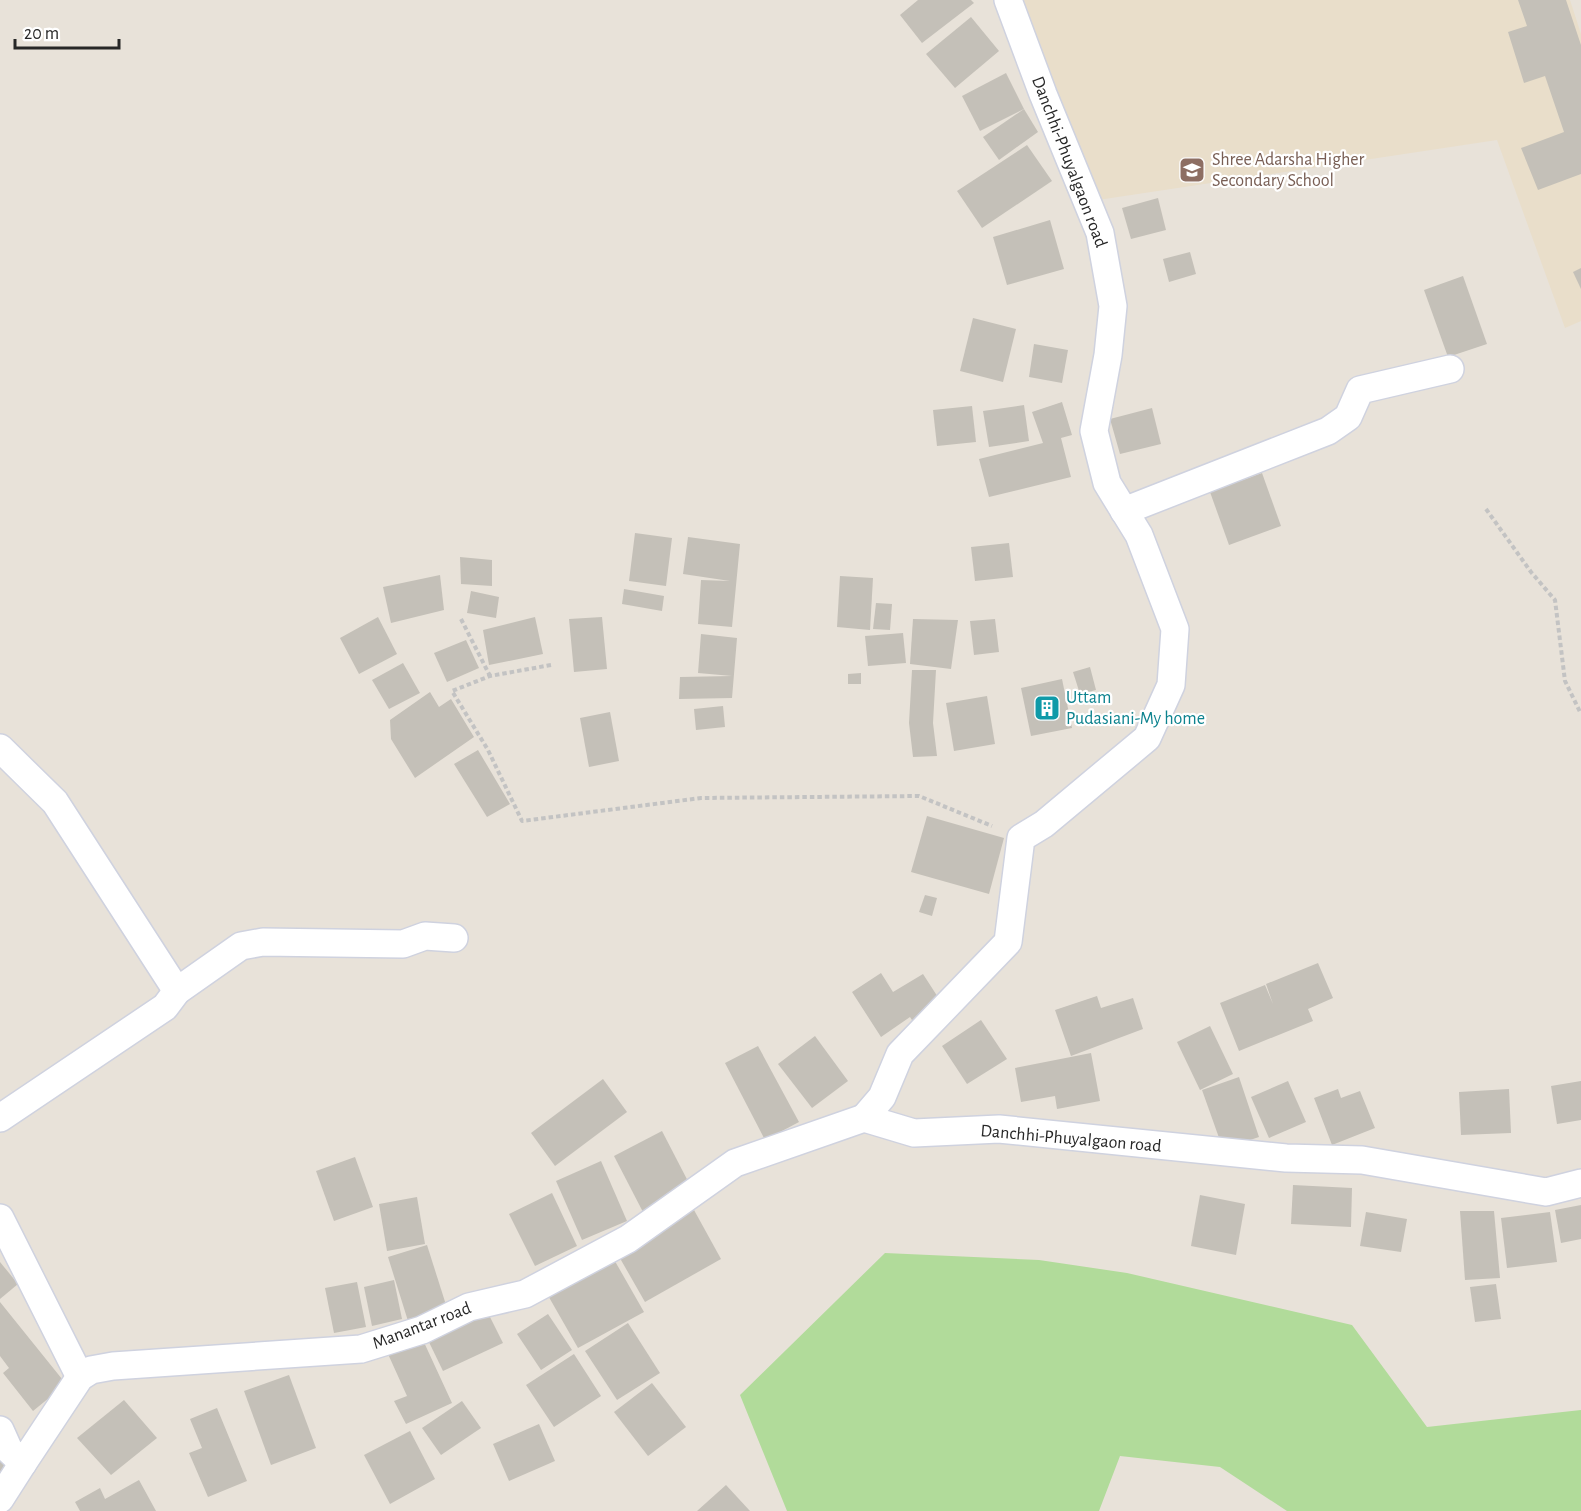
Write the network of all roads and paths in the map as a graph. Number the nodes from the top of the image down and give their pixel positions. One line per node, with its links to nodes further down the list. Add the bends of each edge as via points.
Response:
1 (1008, 0): 4 (street, Danchhi-Phuyalgaon road, via 1100,233 1113,306 1094,431 1107,483)
2 (1450, 369): 4 (street, via 1360,390 1348,417 1328,431)
3 (1486, 509): 8 (path, via 1555,600 1565,681)
4 (1124, 511): 10 (street, Danchhi-Phuyalgaon road, via 1139,535 1175,629 1171,685 1147,738 1044,825)
5 (461, 619): 7 (path)
6 (551, 665): 7 (path)
7 (490, 676): 10 (path, via 452,691 488,750 522,821 701,798 919,796)
8 (1581, 714)
9 (0, 748): 12 (street, via 55,802)
10 (1021, 838): 14 (street, via 1008,942 900,1054 882,1097)
11 (454, 938): 12 (street, via 425,936 404,944 241,946)
12 (177, 991): 13 (street, via 165,1007)
13 (0, 1118)
14 (864, 1118): 15 (street, Danchhi-Phuyalgaon road, via 914,1133 999,1129 1286,1158 1362,1160 1546,1192); 17 (street, Manantar road, via 735,1164 618,1245 525,1294 470,1307 422,1330 361,1349 113,1366 91,1370)
15 (1581, 1183)
16 (0, 1218): 17 (street)
17 (80, 1377): 19 (street)
18 (0, 1430): 19 (street, via 9,1450)
19 (23, 1463): 20 (street)
20 (0, 1499)

